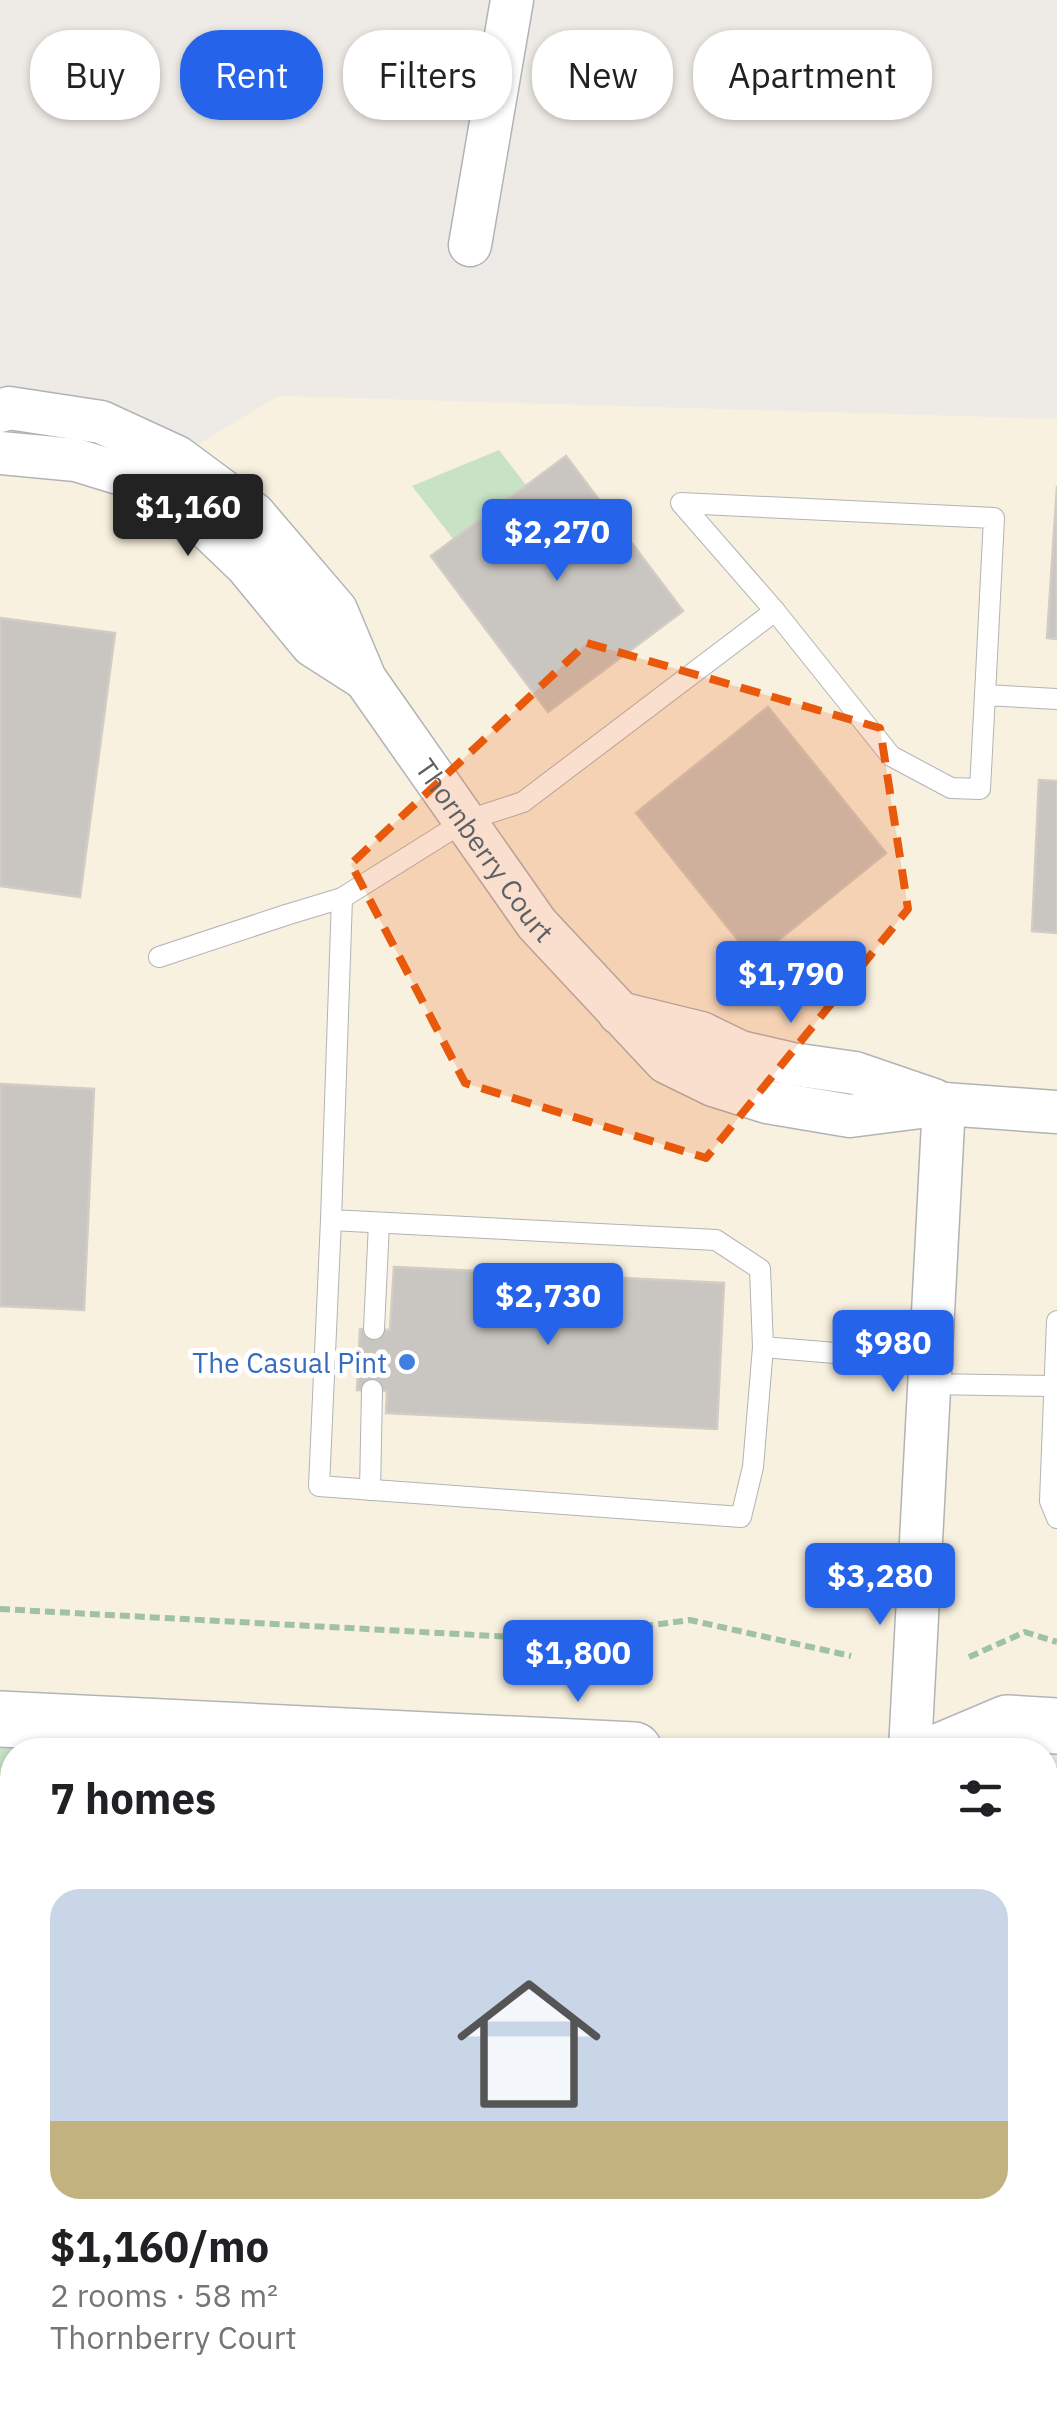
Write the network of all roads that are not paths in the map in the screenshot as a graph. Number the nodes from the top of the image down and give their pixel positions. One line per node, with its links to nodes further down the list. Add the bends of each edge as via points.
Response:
1 (512, 0): 2 (street)
2 (470, 245)
3 (0, 411): 6 (street, Thornberry Court, via 100,422 178,457 254,514 336,610)
4 (0, 452): 6 (street, Thornberry Court, via 76,460 141,480 200,520 312,645)
5 (775, 611): 7 (lane, via 891,756 951,788 980,789); 7 (lane, via 681,503 994,518); 9 (lane, via 523,802)
6 (365, 679): 9 (street, Thornberry Court)
7 (985, 695): 8 (lane)
8 (1057, 699)
9 (465, 821): 10 (lane); 12 (street, Thornberry Court, via 537,924 666,1062 713,1086 767,1102 850,1116)
10 (342, 898): 11 (lane); 14 (lane)
11 (159, 957)
12 (944, 1104): 13 (street, Thornberry Court); 19 (street)
13 (1057, 1112)
14 (331, 1220): 15 (lane); 22 (lane, via 319,1486)
15 (380, 1222): 17 (lane); 18 (lane, via 716,1240 760,1269)
16 (1057, 1321): 20 (lane)
17 (374, 1329)
18 (763, 1347): 19 (lane); 22 (lane, via 753,1467 740,1517)
19 (930, 1373): 20 (lane); 27 (street)
20 (1054, 1386): 23 (lane, via 1050,1502)
21 (372, 1390): 22 (lane)
22 (370, 1490)
23 (1057, 1518)
24 (0, 1719): 26 (main road)
25 (1057, 1726): 28 (main road, via 1006,1724)
26 (389, 1738)
27 (911, 1738)
28 (972, 1738)

